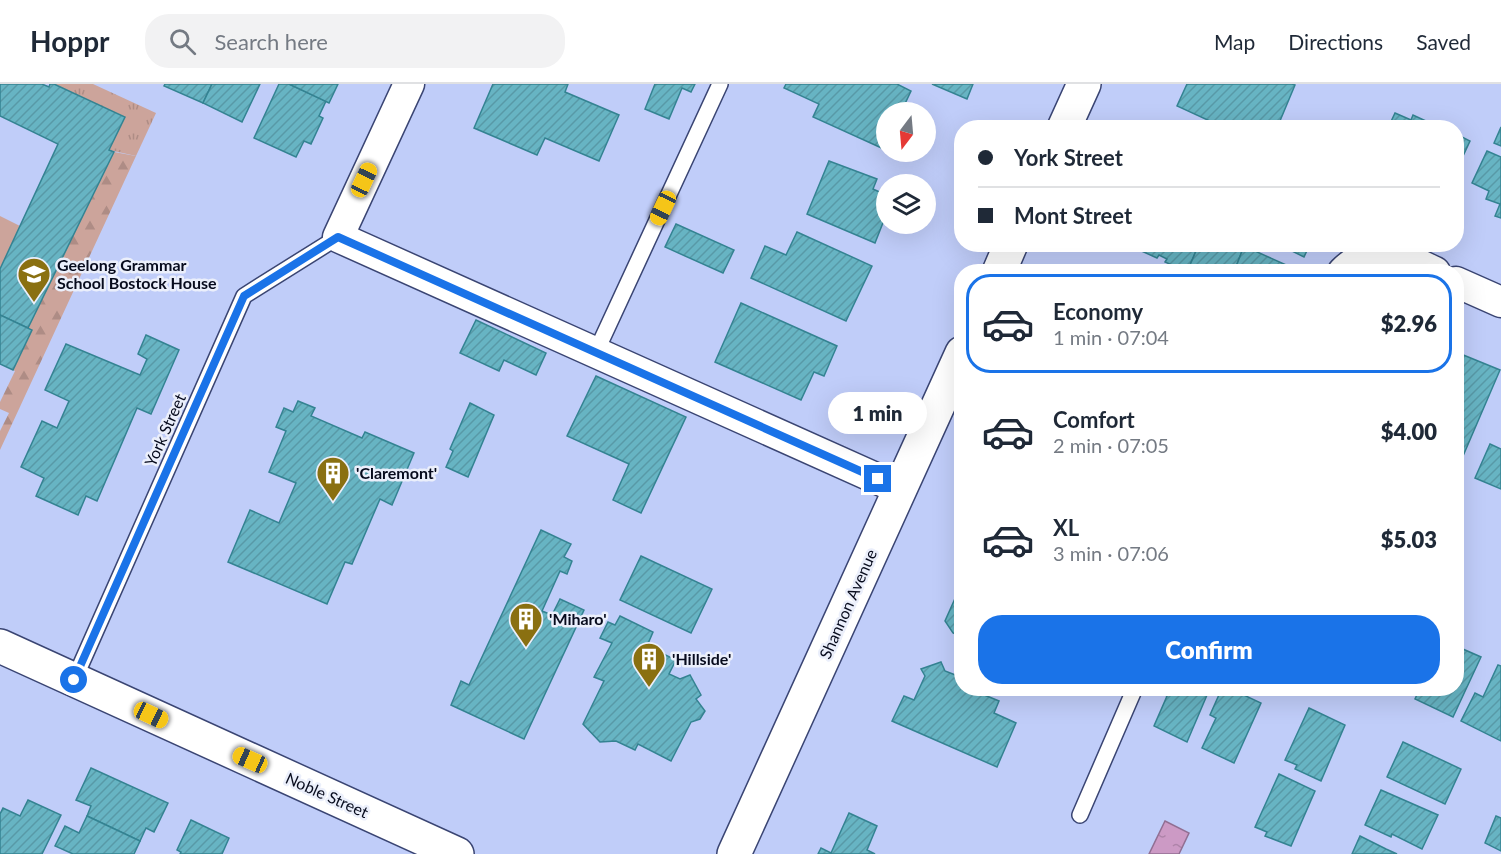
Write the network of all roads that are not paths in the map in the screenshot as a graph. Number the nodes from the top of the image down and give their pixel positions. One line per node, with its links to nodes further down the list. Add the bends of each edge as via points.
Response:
1 (409, 84): 5 (street)
2 (720, 84): 10 (lane)
3 (1084, 84): 4 (main road)
4 (1068, 120)
5 (338, 237): 10 (street); 14 (lane, York Street, via 244,296)
6 (1352, 264): 7 (street, via 1369,254 1381,253)
7 (1418, 264)
8 (1464, 286): 9 (street)
9 (1501, 302)
10 (596, 352): 12 (street)
11 (954, 371): 12 (main road, Shannon Avenue)
12 (900, 489): 18 (main road, Shannon Avenue)
13 (0, 646): 14 (main road, Noble Street)
14 (74, 680): 17 (main road, Noble Street)
15 (1132, 696): 16 (lane)
16 (1080, 815)
17 (457, 854)
18 (734, 854)

